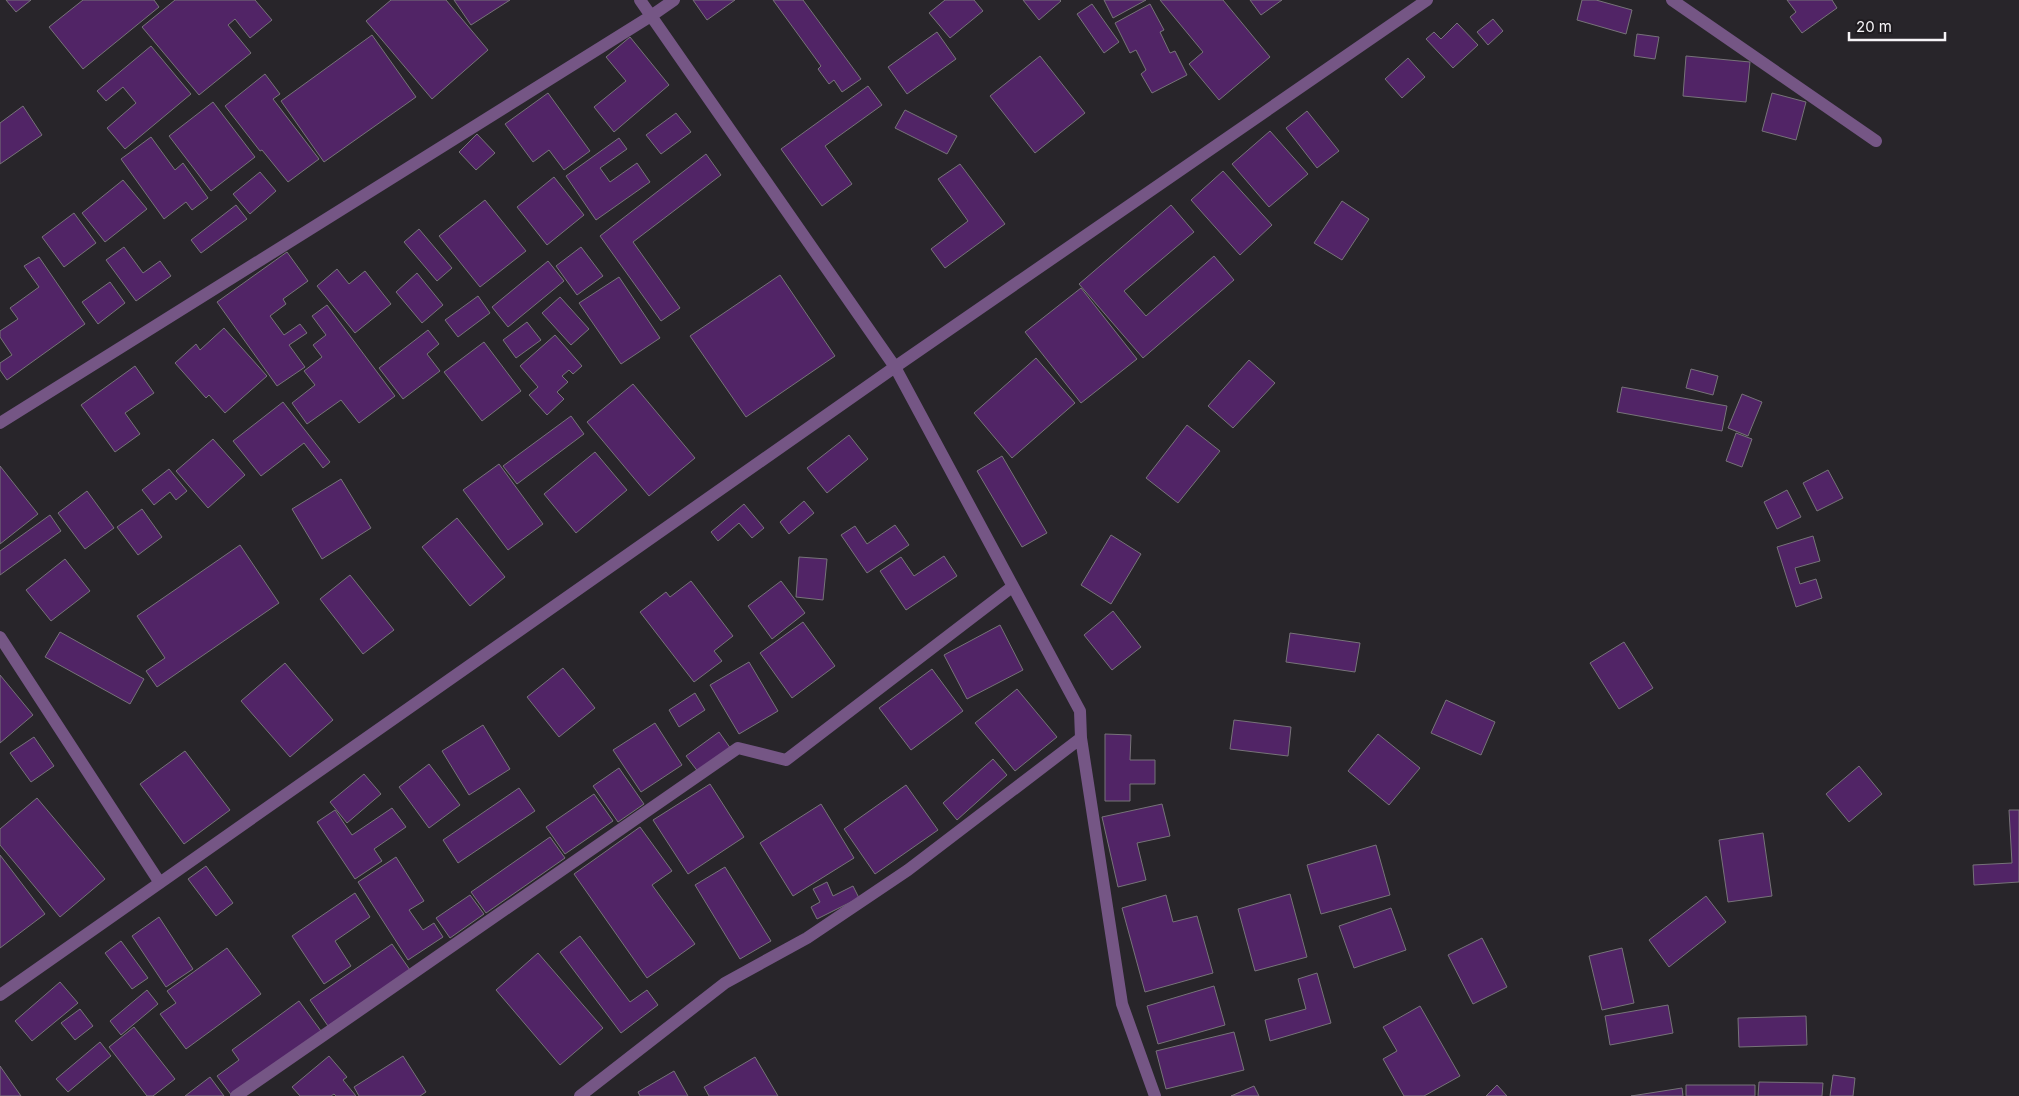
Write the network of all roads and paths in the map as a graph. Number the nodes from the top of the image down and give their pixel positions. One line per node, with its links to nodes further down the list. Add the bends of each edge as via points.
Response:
1 (640, 0): 5 (street)
2 (674, 0): 5 (street)
3 (1427, 0): 7 (street)
4 (1672, 0): 6 (street)
5 (650, 16): 7 (street); 8 (street)
6 (1876, 141)
7 (895, 367): 9 (street); 12 (street)
8 (0, 423)
9 (1012, 587): 11 (street, via 1080,711); 14 (street, via 786,760 738,748)
10 (0, 637): 12 (street)
11 (1081, 738): 15 (street, via 908,870 807,938 725,983); 16 (street, via 1122,1004)
12 (160, 883): 13 (street)
13 (0, 995)
14 (236, 1096)
15 (580, 1096)
16 (1156, 1096)

